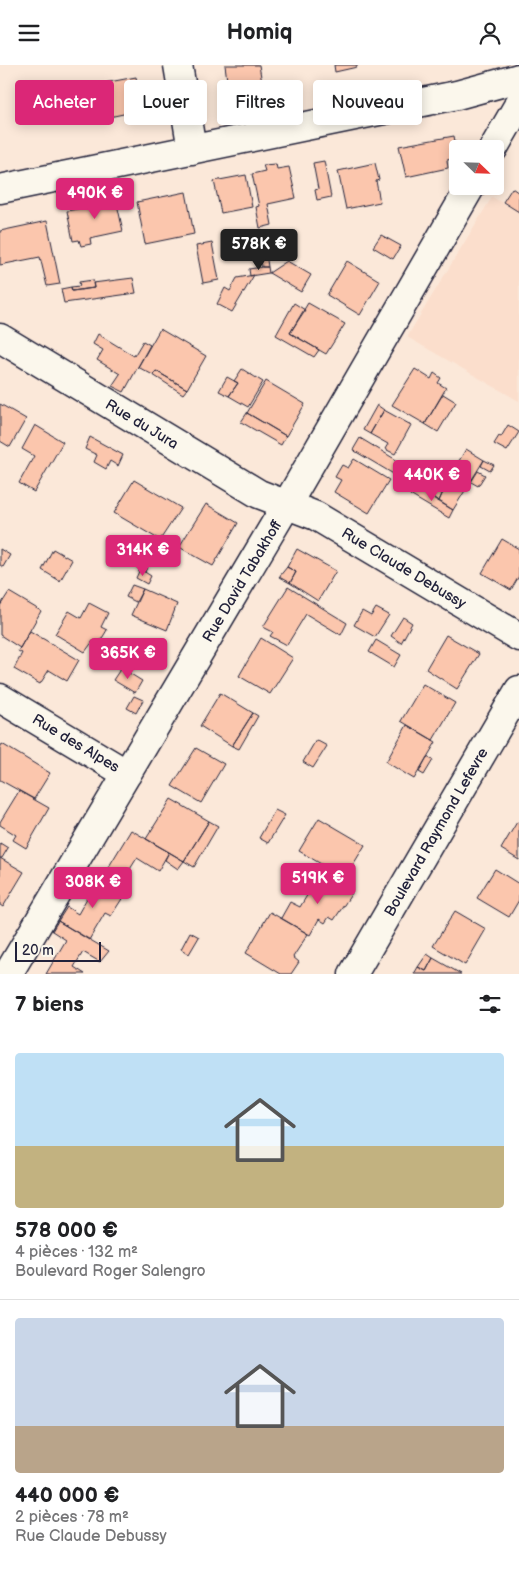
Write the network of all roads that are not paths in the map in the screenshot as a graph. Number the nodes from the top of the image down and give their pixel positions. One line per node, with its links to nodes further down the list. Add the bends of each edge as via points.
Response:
1 (178, 65): 5 (street)
2 (519, 78): 5 (street, via 457,95)
3 (519, 104): 4 (street)
4 (498, 140)
5 (192, 150): 6 (street)
6 (0, 189)
7 (467, 195): 9 (street, Rue David Tabakhoff)
8 (0, 338): 9 (street, Rue du Jura, via 259,494)
9 (287, 505): 10 (street, Rue Claude Debussy, via 316,516); 13 (street, Rue David Tabakhoff)
10 (519, 637)
11 (519, 690): 15 (street, Boulevard Raymond Lefevre)
12 (0, 698): 13 (street, Rue des Alpes)
13 (127, 773): 14 (street, Rue David Tabakhoff)
14 (8, 974)
15 (353, 974)

